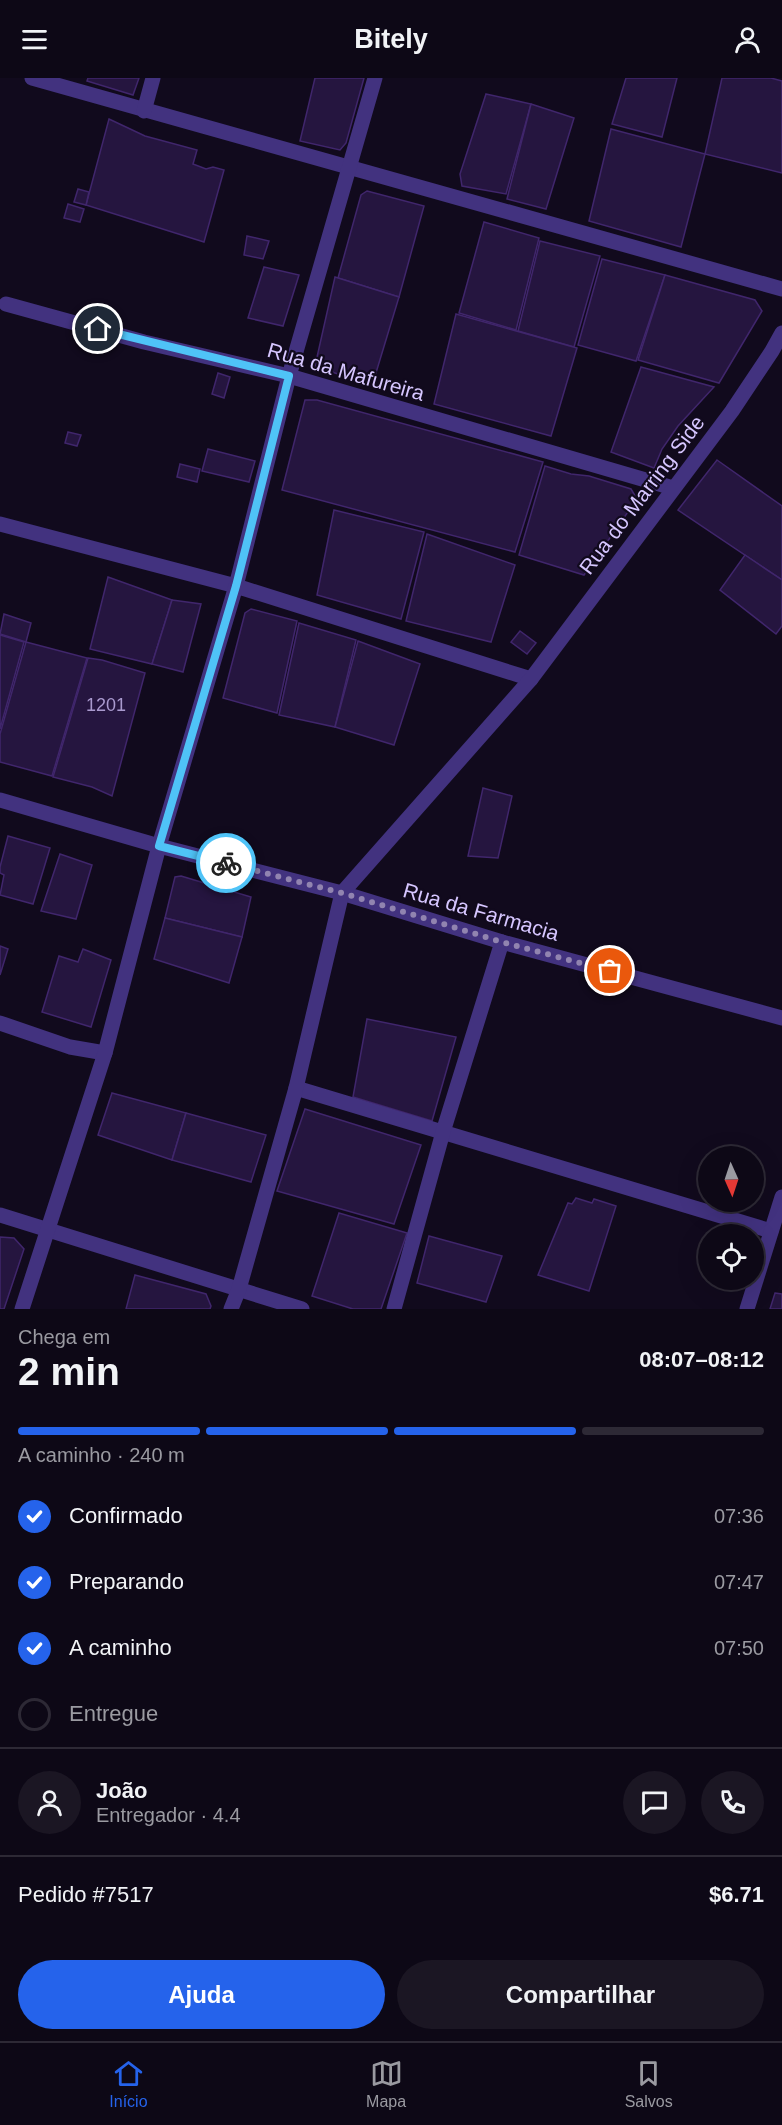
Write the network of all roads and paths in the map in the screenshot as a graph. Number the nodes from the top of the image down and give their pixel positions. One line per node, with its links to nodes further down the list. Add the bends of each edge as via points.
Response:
1 (32, 78): 4 (street)
2 (153, 78): 4 (street)
3 (375, 78): 5 (street)
4 (144, 111): 5 (street)
5 (349, 168): 6 (street); 9 (street)
6 (782, 290)
7 (6, 304): 9 (street, Rua da Mafureira)
8 (782, 333): 10 (street, Rua do Marring Side, via 732,411)
9 (289, 376): 10 (street, Rua da Mafureira); 12 (street)
10 (673, 488): 13 (street, Rua do Marring Side)
11 (0, 524): 12 (street)
12 (236, 586): 13 (street); 15 (street)
13 (531, 679): 16 (street, Rua do Marring Side)
14 (0, 800): 15 (street)
15 (159, 846): 16 (street, Rua da Farmacia); 20 (street)
16 (342, 893): 17 (street, Rua da Farmacia); 21 (street)
17 (502, 942): 18 (street, Rua da Farmacia); 22 (street)
18 (782, 1018)
19 (0, 1023): 20 (street, via 70,1047)
20 (105, 1053): 25 (street)
21 (296, 1088): 22 (street); 27 (street)
22 (443, 1132): 26 (street); 31 (street)
23 (782, 1197): 26 (street)
24 (0, 1215): 25 (street)
25 (50, 1229): 27 (street); 28 (street)
26 (771, 1231): 32 (street)
27 (239, 1289): 29 (street); 30 (street)
28 (22, 1309)
29 (231, 1309)
30 (302, 1309)
31 (394, 1309)
32 (747, 1309)

